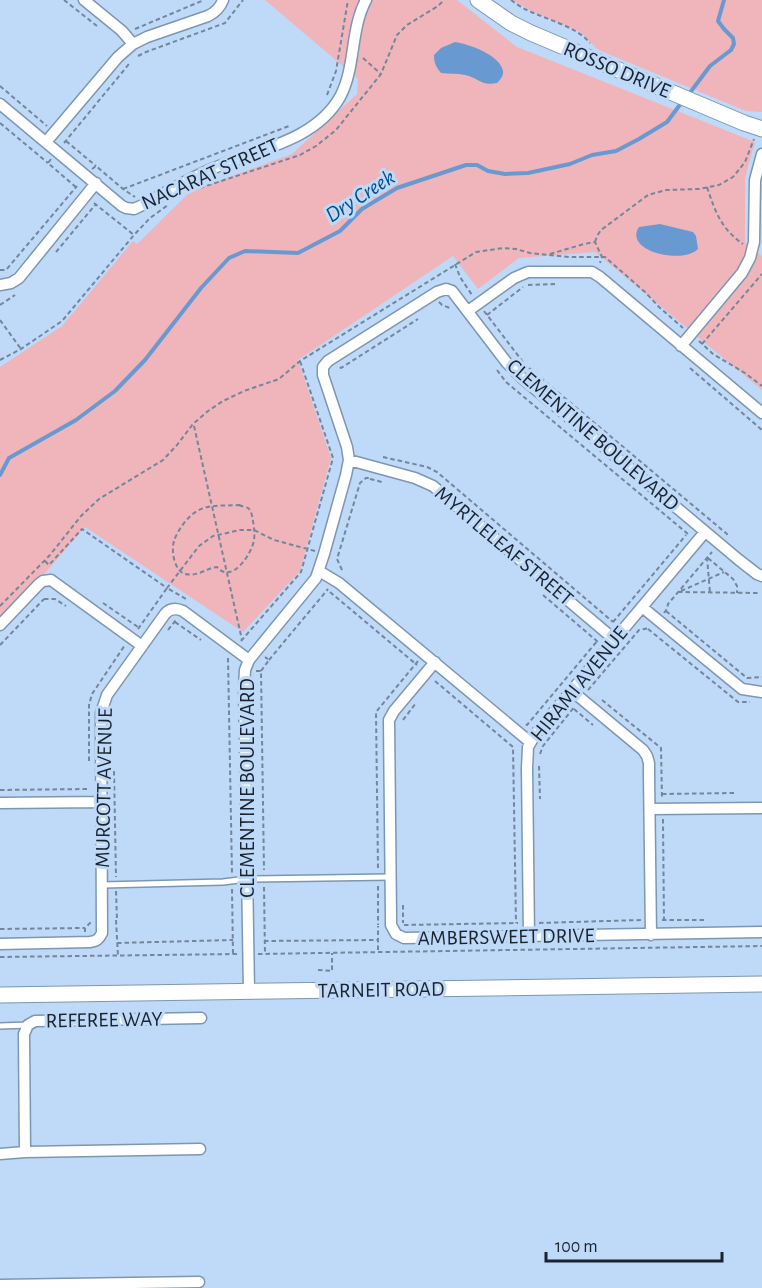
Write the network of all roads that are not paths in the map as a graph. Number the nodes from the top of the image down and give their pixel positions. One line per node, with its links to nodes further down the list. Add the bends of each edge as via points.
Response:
1 (84, 0): 5 (street)
2 (223, 0): 5 (street, via 216,12 208,16)
3 (366, 0): 10 (street, NACARAT STREET, via 344,89 312,128 209,170 134,208 122,207)
4 (478, 0): 7 (street, ROSSO DRIVE, via 531,33)
5 (133, 44): 8 (street)
6 (0, 104): 8 (street, NACARAT STREET)
7 (760, 129)
8 (46, 142): 10 (street, NACARAT STREET)
9 (762, 154): 13 (street, via 755,180 753,250 746,267)
10 (96, 183): 11 (street, via 19,278)
11 (0, 285)
12 (468, 311): 13 (street, via 521,274 592,272); 15 (street, CLEMENTINE BOULEVARD, via 452,291 440,290 325,364 323,378); 16 (street, CLEMENTINE BOULEVARD, via 522,378)
13 (681, 346): 14 (street)
14 (762, 413)
15 (349, 460): 17 (street, CLEMENTINE BOULEVARD); 21 (street, MYRTLELEAF STREET, via 433,486)
16 (705, 532): 18 (street, CLEMENTINE BOULEVARD); 19 (street, HIRAMI AVENUE)
17 (319, 571): 23 (street, CLEMENTINE BOULEVARD); 24 (street)
18 (762, 576)
19 (642, 607): 21 (street, HIRAMI AVENUE); 26 (street, via 742,689)
20 (0, 625): 22 (street, via 39,584 51,580)
21 (615, 640): 25 (street, HIRAMI AVENUE)
22 (142, 645): 23 (street, MURCOTT AVENUE, via 168,610 178,609); 28 (street, MURCOTT AVENUE, via 103,703)
23 (253, 655): 33 (street, CLEMENTINE BOULEVARD, via 245,672)
24 (435, 662): 27 (street); 32 (street, AMBERSWEET DRIVE, via 389,720)
25 (572, 691): 27 (street, HIRAMI AVENUE); 31 (street, via 644,750 650,775)
26 (762, 692)
27 (530, 742): 37 (street, HIRAMI AVENUE, via 526,768)
28 (102, 802): 29 (street); 34 (street, MURCOTT AVENUE)
29 (0, 803)
30 (762, 808): 31 (street)
31 (650, 809): 36 (street)
32 (391, 877): 33 (lane); 37 (street, AMBERSWEET DRIVE, via 391,925 399,937)
33 (247, 879): 34 (lane); 40 (street, CLEMENTINE BOULEVARD)
34 (103, 885): 38 (street, MURCOTT AVENUE, via 103,927 96,941)
35 (762, 932): 36 (street, AMBERSWEET DRIVE)
36 (651, 935): 37 (street, AMBERSWEET DRIVE)
37 (529, 936)
38 (0, 944)
39 (762, 984): 40 (street, TARNEIT ROAD)
40 (249, 992): 41 (street, TARNEIT ROAD)
41 (0, 995)
42 (201, 1018): 43 (street, REFEREE WAY, via 35,1021)
43 (28, 1025): 44 (lane); 46 (street, REFEREE WAY, via 24,1034)
44 (0, 1026)
45 (200, 1149): 46 (street)
46 (25, 1152): 47 (street)
47 (0, 1154)
48 (199, 1282): 50 (street)
49 (0, 1285): 50 (street)
50 (33, 1286)

